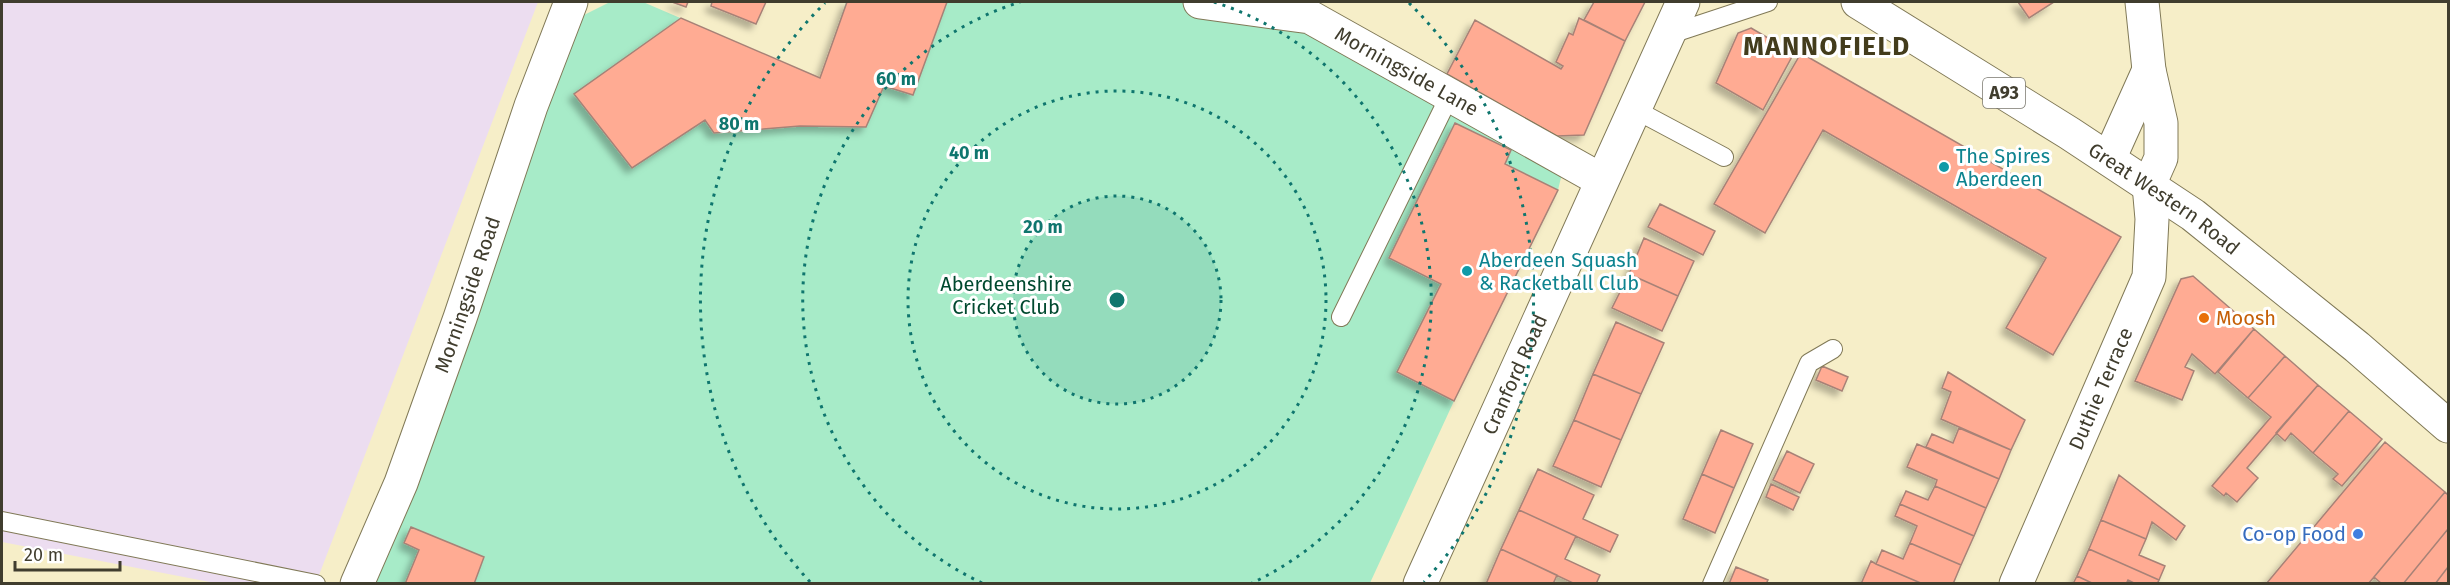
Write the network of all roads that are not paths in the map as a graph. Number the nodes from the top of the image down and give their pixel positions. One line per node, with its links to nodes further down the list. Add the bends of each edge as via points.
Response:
1 (571, 2): 20 (street, Morningside Road, via 531,106 401,483)
2 (1200, 2): 9 (street, Morningside Lane, via 1310,17)
3 (1683, 2): 7 (street, Cranford Road)
4 (1768, 2): 7 (lane)
5 (1858, 2): 12 (street, Great Western Road / A93)
6 (2142, 2): 8 (street)
7 (1668, 35): 10 (street, Cranford Road)
8 (2149, 70): 12 (street); 14 (street, via 2161,123 2161,158)
9 (1450, 95): 13 (street, Morningside Lane); 15 (lane)
10 (1634, 110): 11 (lane); 13 (street, Cranford Road)
11 (1724, 157)
12 (2109, 159): 14 (street, Great Western Road / A93)
13 (1601, 180): 21 (street, Cranford Road)
14 (2149, 185): 17 (street, Great Western Road / A93, via 2265,272); 23 (street, Duthie Terrace, via 2149,277)
15 (1341, 317)
16 (1833, 349): 22 (lane, via 1809,363)
17 (2448, 426)
18 (2, 521): 19 (lane)
19 (316, 584)
20 (357, 584)
21 (1420, 584)
22 (1712, 584)
23 (2016, 584)

